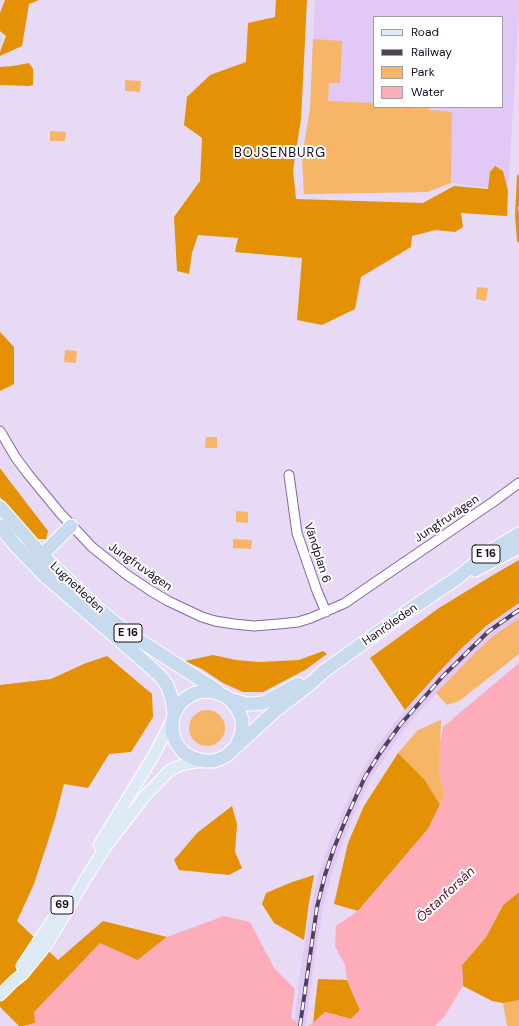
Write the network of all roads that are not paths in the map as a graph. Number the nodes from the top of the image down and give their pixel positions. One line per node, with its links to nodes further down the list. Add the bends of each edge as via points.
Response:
1 (0, 432): 6 (street, Jungfruvägen, via 28,474)
2 (289, 475): 11 (street, Vändplan 6, via 297,533)
3 (519, 483): 11 (street, Jungfruvägen, via 369,587)
4 (0, 507): 9 (highway, Lugnetleden / E 16)
5 (0, 526): 9 (highway, Lugnetleden / E 16, via 15,545)
6 (72, 526): 9 (highway); 11 (street, Jungfruvägen, via 92,547 151,591 190,612 215,621 254,626 279,624 298,622)
7 (519, 534): 10 (highway, Hanröleden / E 16, via 489,552)
8 (519, 547): 10 (highway, Hanröleden / E 16)
9 (38, 560): 13 (highway, Lugnetleden / E 16, via 119,626); 14 (highway, Lugnetleden / E 16, via 53,583 160,676 167,685 172,699)
10 (457, 578): 12 (highway, Hanröleden / E 16)
11 (326, 612)
12 (323, 672): 13 (highway, Hanröleden / E 16, via 263,703 247,704); 15 (highway, Hanröleden / E 16)
13 (227, 697): 14 (highway, E 16, via 215,692 195,693 179,705); 15 (highway, via 237,708 242,719 242,732)
14 (173, 717): 16 (highway, via 172,731 183,752); 17 (main road, 69, via 154,755 110,829)
15 (237, 745): 16 (highway, E 16, via 222,758)
16 (204, 761): 17 (main road, 69, via 184,764 170,770 144,797 105,848 49,941 23,974)
17 (14, 981): 18 (main road, 69)
18 (0, 995)

